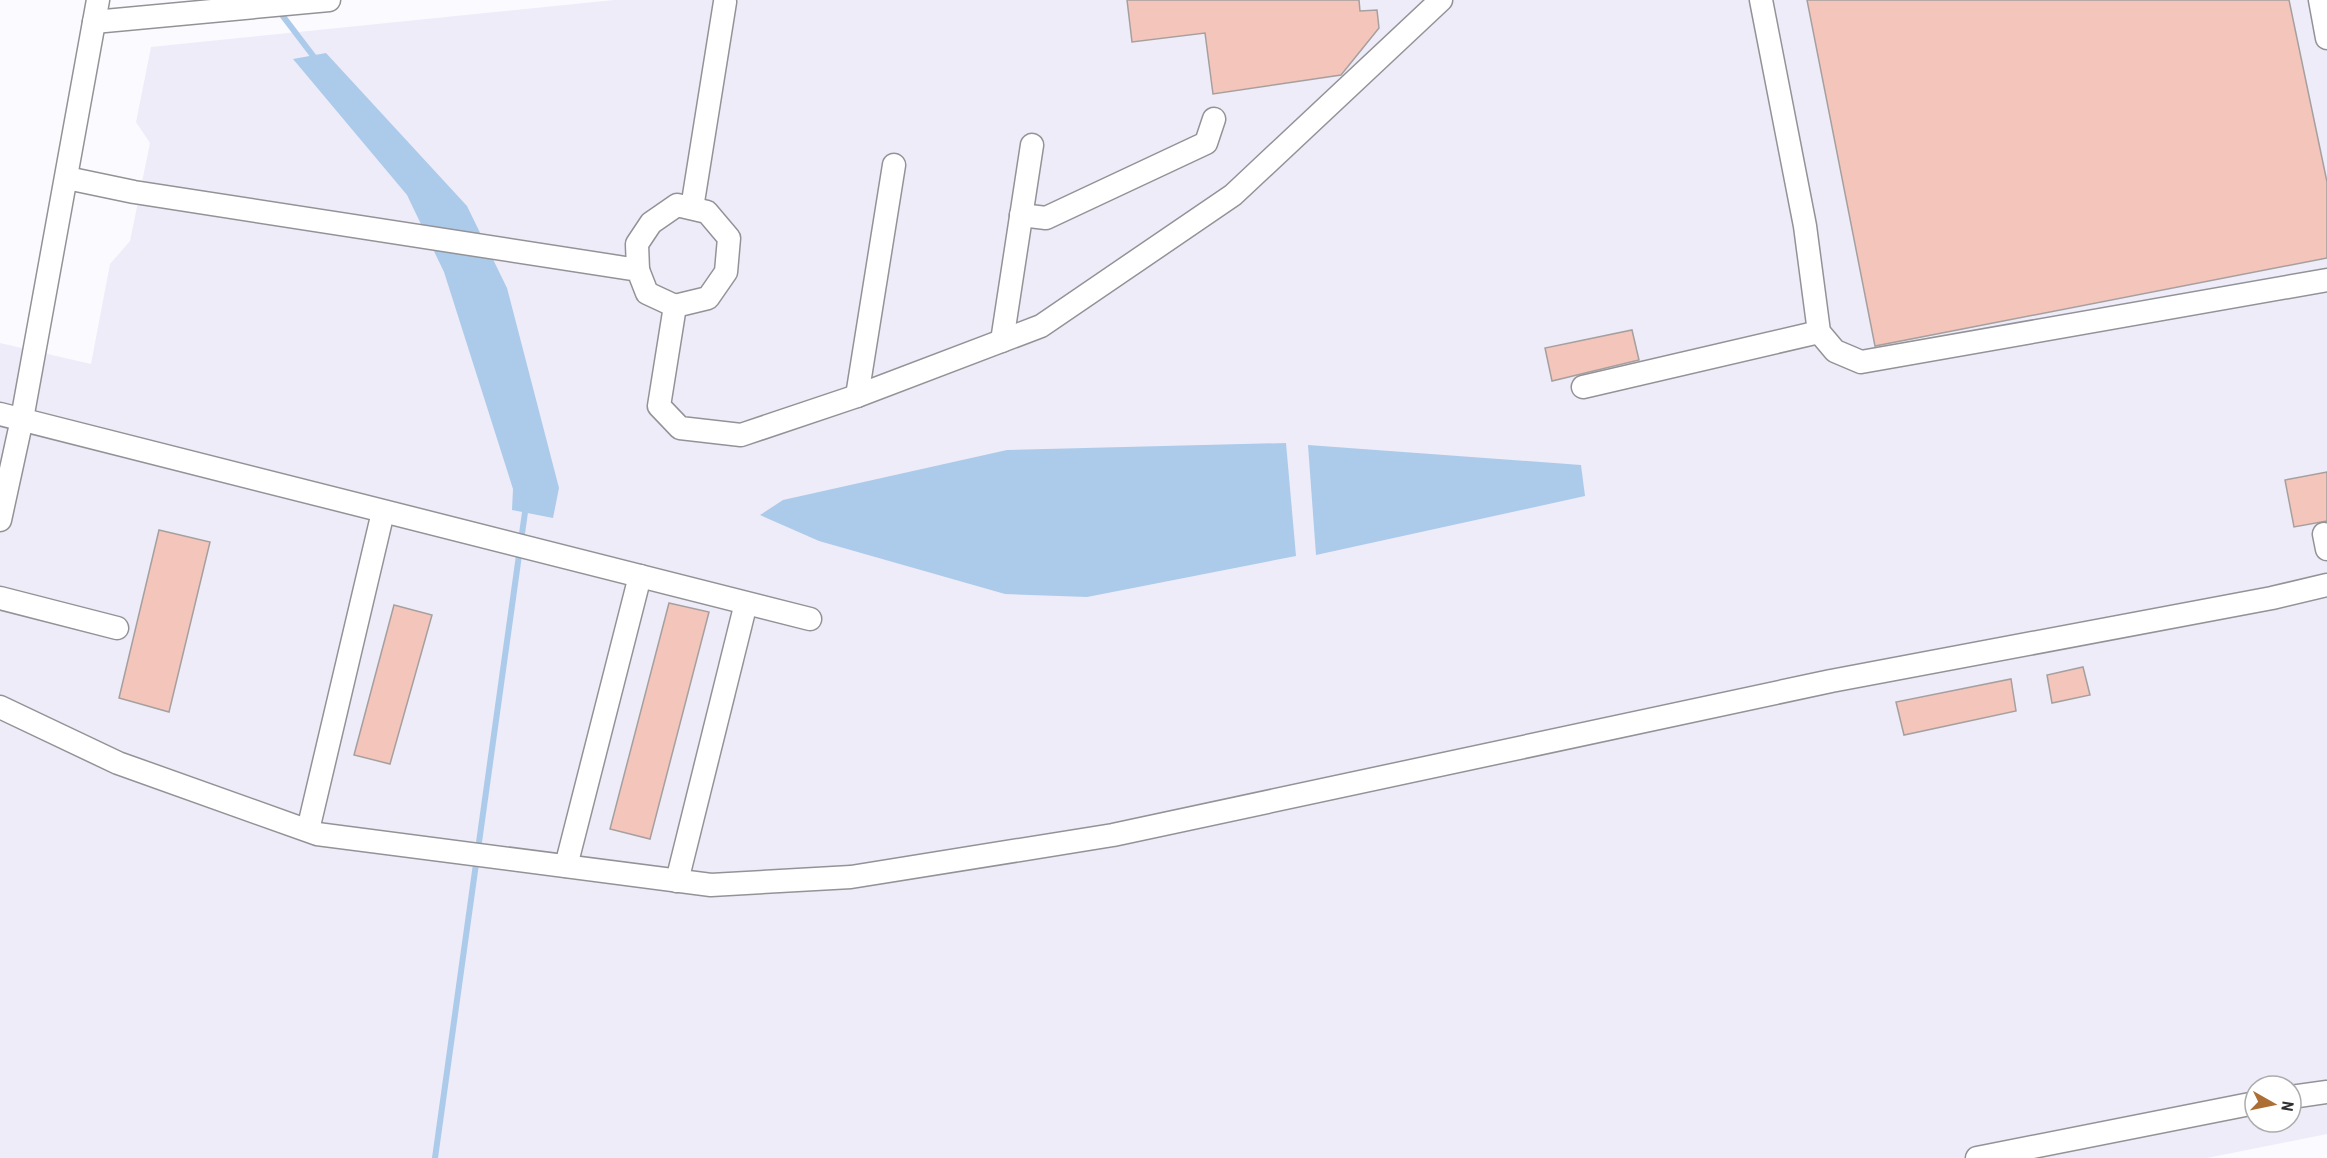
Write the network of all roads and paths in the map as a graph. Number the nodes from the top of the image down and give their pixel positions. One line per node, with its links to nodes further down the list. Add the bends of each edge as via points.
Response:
1 (98, 0): 7 (street)
2 (329, 0): 7 (street)
3 (1441, 0): 19 (street, via 1233,195 1041,326)
4 (1761, 0): 18 (street, via 1803,215)
5 (2319, 0): 8 (street)
6 (725, 2): 13 (street)
7 (94, 22): 12 (street)
8 (2327, 38)
9 (1214, 119): 14 (street, via 1206,143 1046,218)
10 (1032, 145): 14 (street)
11 (894, 165): 21 (street)
12 (67, 178): 15 (street, via 134,192); 23 (street)
13 (692, 208): 15 (street, via 677,205 651,223 637,244); 17 (street, via 706,212 729,238 726,272 708,298)
14 (1021, 215): 19 (street)
15 (638, 270): 17 (street, via 647,293)
16 (2327, 280): 18 (street, via 1861,362 1835,351)
17 (675, 306): 21 (street, via 659,406 680,428 741,435)
18 (1819, 332): 20 (street)
19 (1002, 341): 21 (street)
20 (1583, 387)
21 (857, 396)
22 (0, 414): 23 (street)
23 (22, 419): 24 (street); 25 (street)
24 (383, 512): 26 (street); 33 (street)
25 (0, 520)
26 (640, 576): 30 (street); 34 (street)
27 (2327, 585): 35 (street, via 1831,681 1113,836 851,877 711,885)
28 (0, 598): 31 (street)
29 (744, 611): 35 (street)
30 (810, 619)
31 (117, 628)
32 (0, 708): 33 (street, via 118,763)
33 (308, 830): 34 (street)
34 (566, 866): 35 (street)
35 (678, 881)
36 (2327, 1092): 37 (street)
37 (2303, 1095)
38 (2243, 1105): 39 (street)
39 (1977, 1158)

